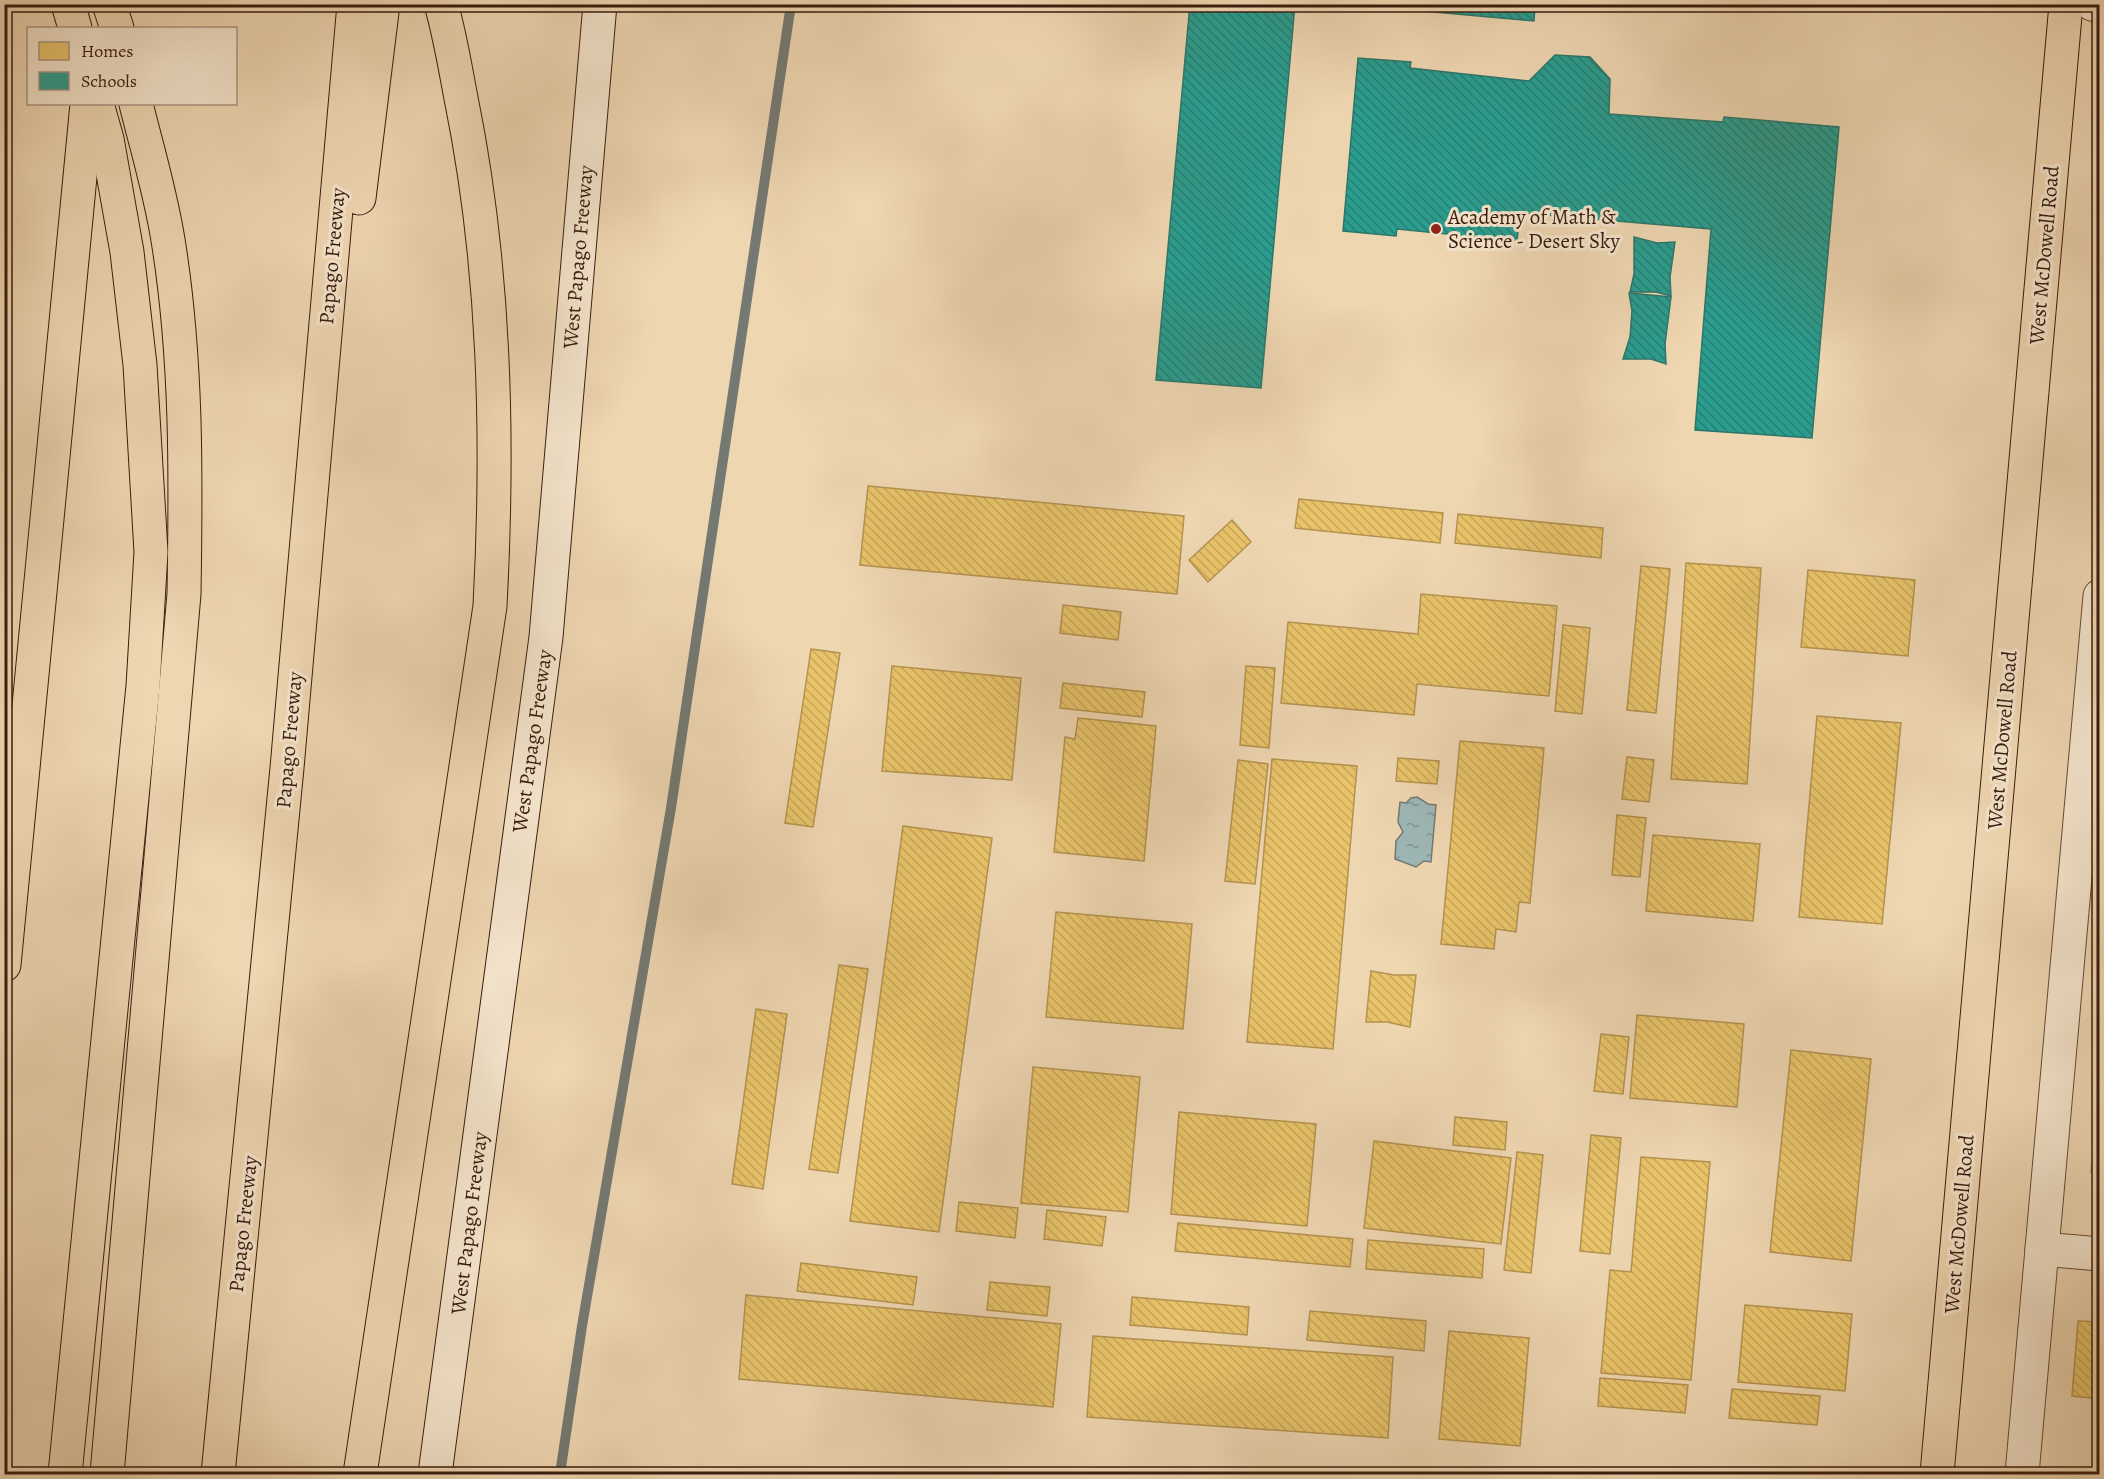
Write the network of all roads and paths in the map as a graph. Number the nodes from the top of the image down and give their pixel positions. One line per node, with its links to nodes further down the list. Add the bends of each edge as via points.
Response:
1 (68, 4): 11 (main road)
2 (98, 4): 12 (main road)
3 (109, 4): 13 (main road)
4 (354, 4): 18 (main road, Papago Freeway)
5 (383, 4): 18 (main road)
6 (441, 4): 26 (main road, via 475,167 489,305 495,516 490,606)
7 (600, 4): 27 (main road, West Papago Freeway, via 546,637)
8 (2066, 4): 28 (main road, West McDowell Road)
9 (2092, 4): 10 (main road)
10 (2100, 6)
11 (75, 27)
12 (95, 27)
13 (117, 27)
14 (87, 105): 20 (main road)
15 (97, 105): 23 (main road, via 127,252 140,364 151,552 144,686)
16 (136, 105): 24 (main road, via 168,239 181,362 186,454 184,594)
17 (2100, 596): 19 (main road)
18 (287, 768): 25 (main road, Papago Freeway)
19 (2088, 862): 21 (main road)
20 (4, 965)
21 (2042, 1249): 22 (main road); 29 (main road)
22 (2100, 1254)
23 (65, 1474)
24 (107, 1474)
25 (218, 1474)
26 (360, 1474)
27 (435, 1474)
28 (1937, 1474)
29 (2022, 1474)

